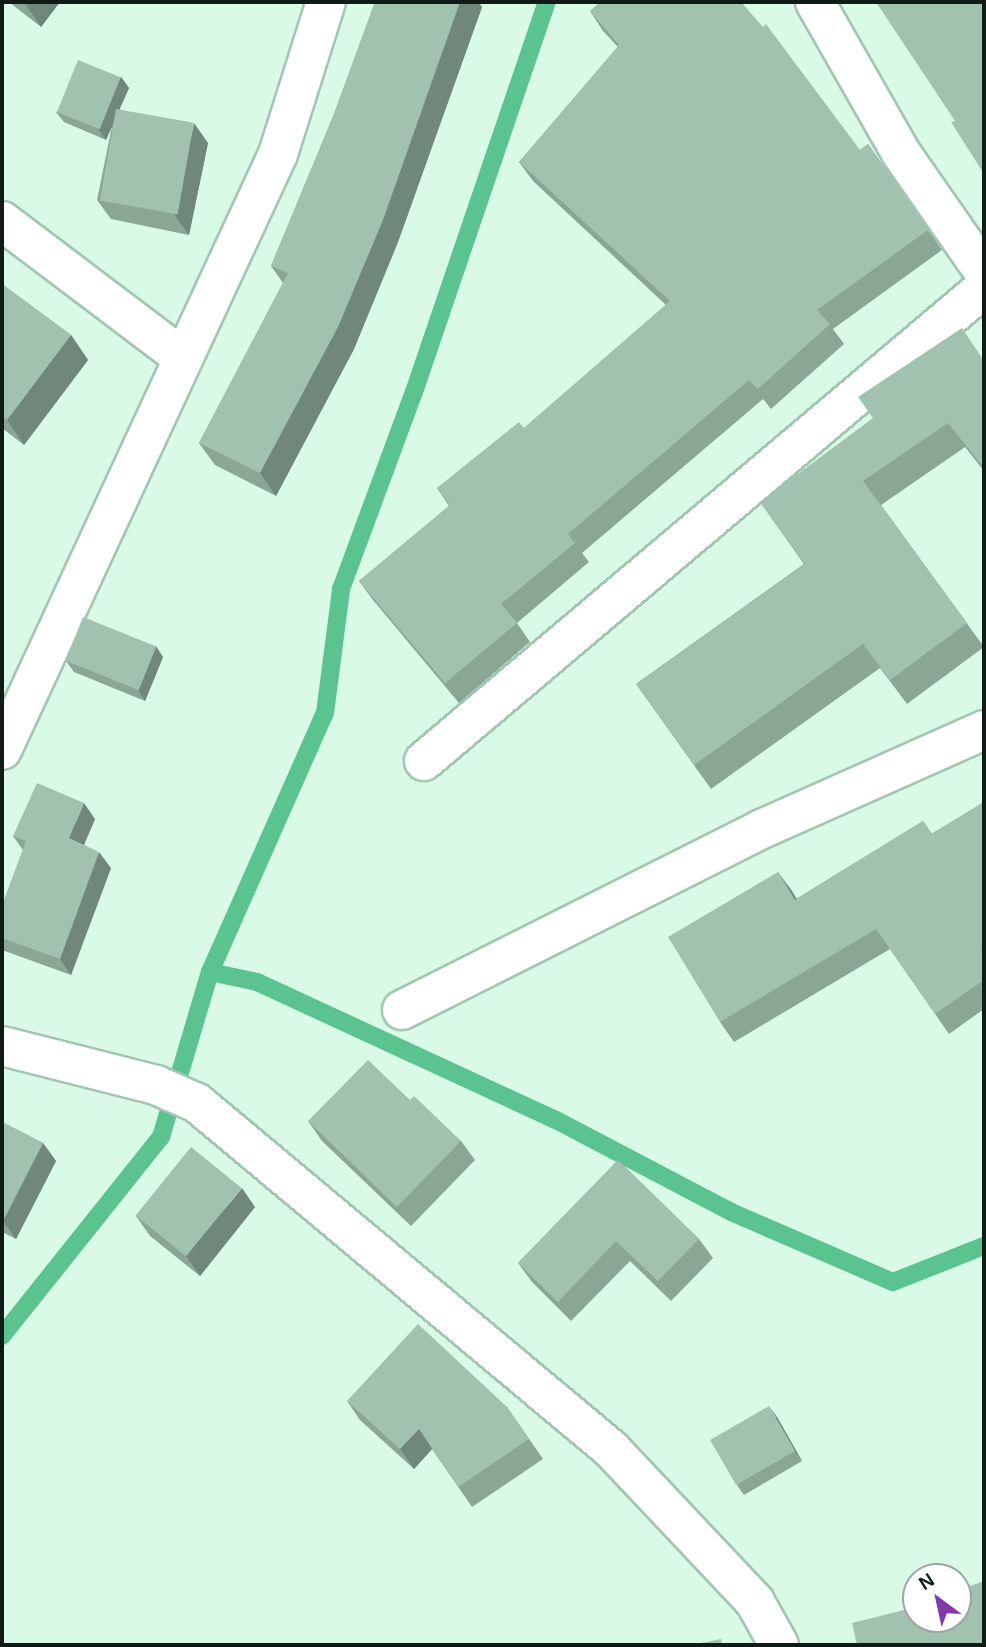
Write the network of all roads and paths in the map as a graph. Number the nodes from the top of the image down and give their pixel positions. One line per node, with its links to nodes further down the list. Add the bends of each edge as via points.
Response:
1 (326, 2): 6 (street, via 278,154)
2 (815, 2): 4 (street, via 901,153)
3 (2, 220): 6 (street)
4 (984, 272)
5 (984, 288): 9 (street)
6 (183, 358): 8 (street)
7 (984, 730): 10 (street, via 762,829)
8 (2, 750)
9 (424, 761)
10 (402, 1010)
11 (2, 1046): 12 (street, via 156,1085 197,1103 611,1449 755,1602)
12 (779, 1645)

